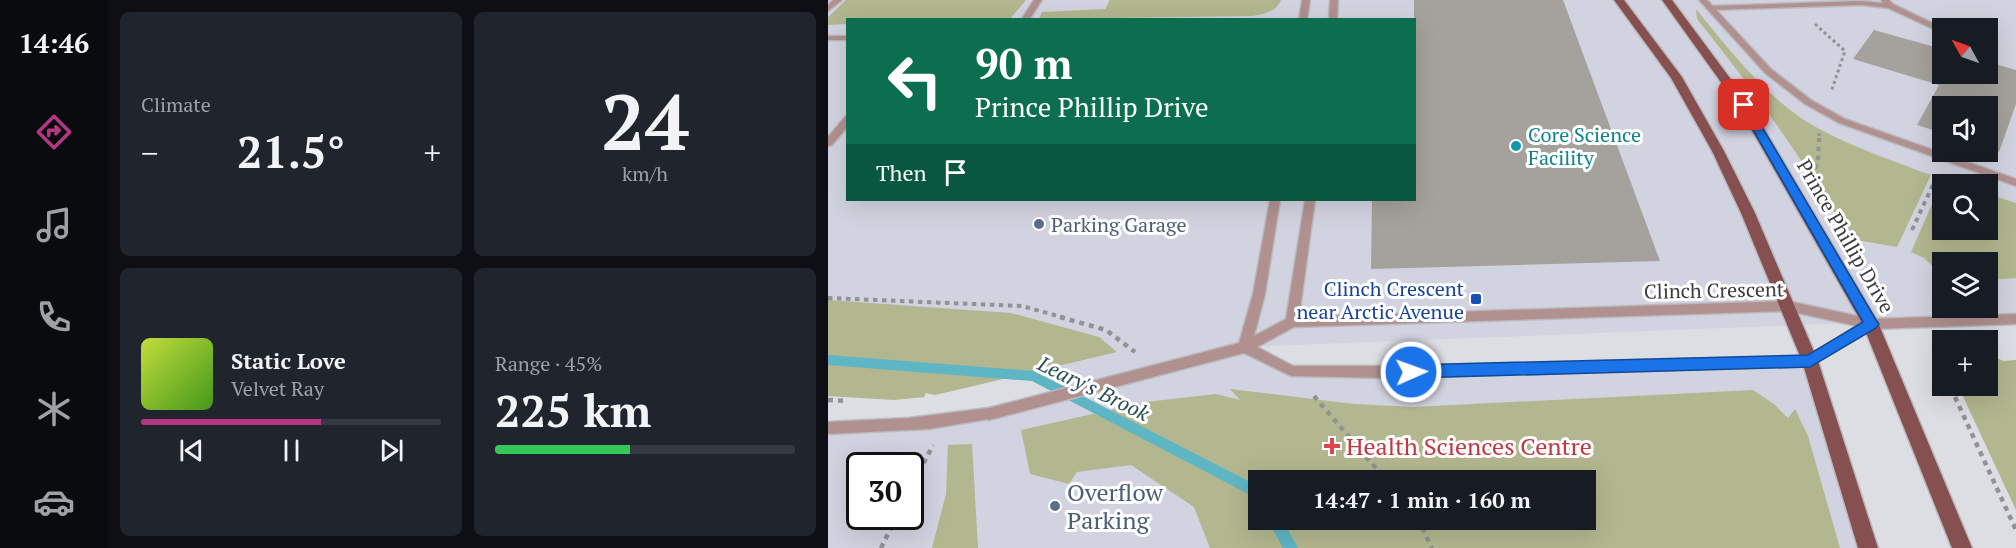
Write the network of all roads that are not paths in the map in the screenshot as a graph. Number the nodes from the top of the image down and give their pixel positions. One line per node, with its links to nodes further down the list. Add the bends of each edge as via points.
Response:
1 (838, 0): 9 (street)
2 (1038, 0): 10 (street)
3 (1306, 0): 11 (street)
4 (1334, 0): 12 (street)
5 (1619, 0): 21 (main road, via 1676,77 1718,151)
6 (1666, 0): 24 (main road, Prince Phillip Drive, via 1744,105)
7 (1888, 3): 8 (street); 13 (street)
8 (1706, 4): 18 (street, via 1768,71 1808,102 1842,121)
9 (828, 9)
10 (1026, 18)
11 (1304, 18)
12 (1334, 18)
13 (1932, 26)
14 (828, 38): 15 (street)
15 (846, 38)
16 (846, 121): 17 (street)
17 (828, 143)
18 (2016, 183)
19 (1275, 201): 25 (street, via 1259,294)
20 (1310, 201): 23 (street)
21 (1788, 306): 23 (street, Clinch Crescent); 24 (street, Clinch Crescent); 26 (main road)
22 (2016, 319): 24 (street, Clinch Crescent)
23 (1292, 322): 25 (street, Clinch Crescent)
24 (1871, 324): 26 (street); 29 (main road, Prince Phillip Drive)
25 (1245, 347): 26 (street, via 1291,371); 27 (street, Clinch Crescent, via 944,423)
26 (1810, 361): 28 (main road)
27 (828, 428)
28 (1869, 548)
29 (1962, 548)

